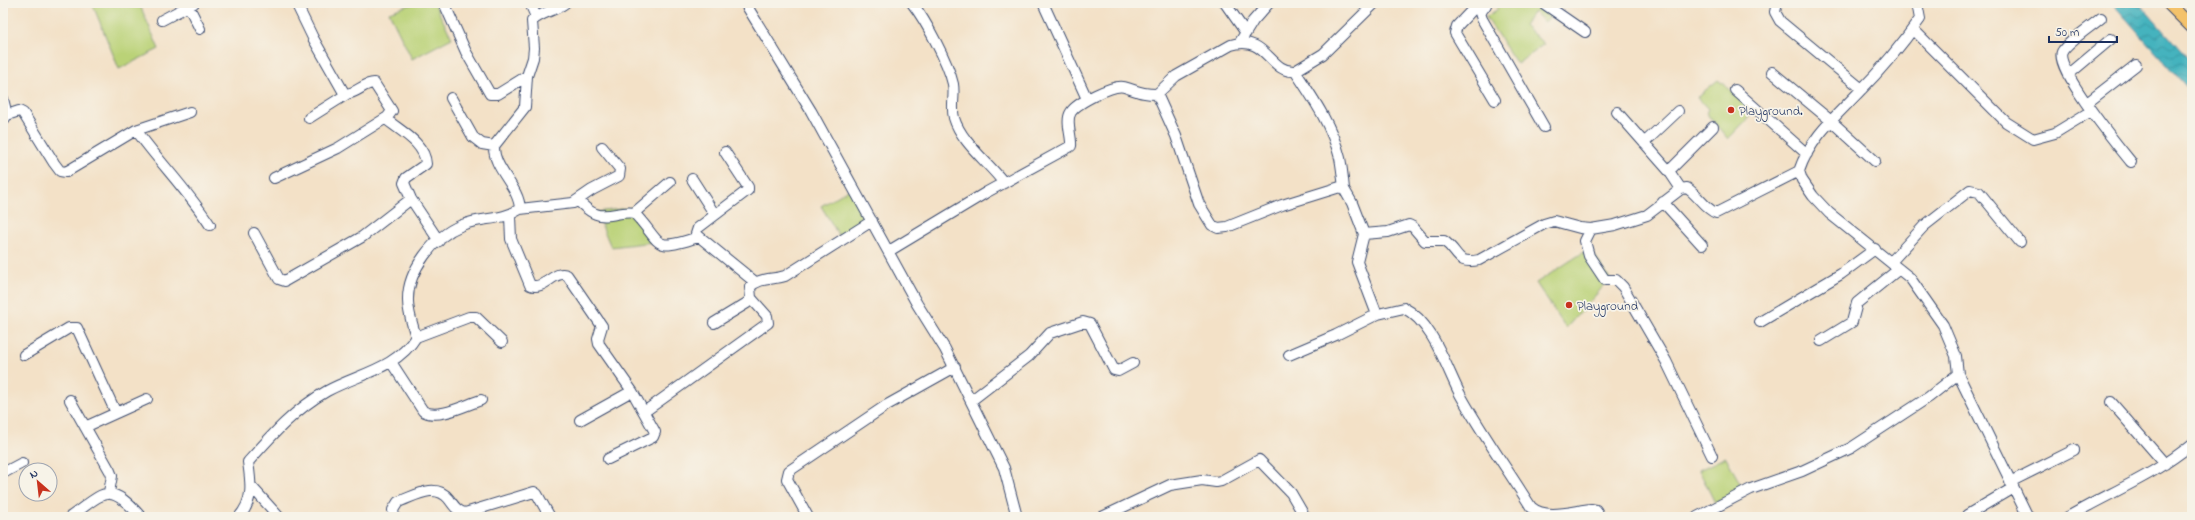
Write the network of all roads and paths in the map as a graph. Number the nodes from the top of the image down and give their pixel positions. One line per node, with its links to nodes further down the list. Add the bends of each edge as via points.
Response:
1 (296, 3): 34 (street, via 340,88)
2 (444, 3): 31 (street, via 466,52 490,94 498,94)
3 (530, 3): 17 (street)
4 (565, 3): 17 (street)
5 (745, 3): 73 (street)
6 (912, 3): 63 (street, via 952,80 952,106 958,126)
7 (1043, 3): 38 (street, via 1044,10)
8 (1225, 3): 24 (street)
9 (1269, 3): 24 (street)
10 (1375, 3): 28 (street, via 1324,54)
11 (1543, 3): 23 (street)
12 (1778, 3): 32 (street, via 1775,12 1780,21)
13 (1917, 3): 22 (street, via 1920,19)
14 (2168, 3): 20 (main road)
15 (190, 4): 19 (street); 21 (street)
16 (1482, 4): 39 (street, via 1454,33); 48 (street, via 1482,19)
17 (536, 17): 31 (street, via 532,21 533,58)
18 (2101, 18): 30 (street, via 2062,53 2061,60)
19 (162, 20)
20 (2192, 27)
21 (200, 29)
22 (1913, 29): 32 (street); 40 (street, via 2000,117 2033,139 2055,133)
23 (1585, 32)
24 (1246, 33): 26 (street)
25 (2111, 39): 30 (street)
26 (1240, 42): 28 (street, via 1258,47 1282,68); 35 (street, via 1176,76)
27 (2136, 65): 40 (street)
28 (1295, 71): 64 (street, via 1331,134 1340,159)
29 (1772, 72): 47 (street)
30 (2068, 75): 40 (street)
31 (526, 76): 52 (street, via 525,107)
32 (1862, 89): 47 (street)
33 (1736, 90): 55 (street)
34 (347, 94): 45 (street); 46 (street, via 374,83 392,111)
35 (1157, 94): 38 (street, via 1145,94 1123,87 1113,88); 64 (street, via 1176,136 1199,204 1212,225 1218,228 1227,227 1282,204)
36 (451, 98): 52 (street, via 473,137 482,144)
37 (3, 99): 44 (street)
38 (1087, 99): 63 (street, via 1071,112 1071,146)
39 (1495, 100)
40 (2089, 107): 57 (street)
41 (1678, 111): 51 (street)
42 (190, 112): 50 (street)
43 (1617, 112): 51 (street)
44 (5, 118): 50 (street, via 19,110 23,112 51,159 63,172 76,168)
45 (309, 118)
46 (386, 118): 60 (street, via 338,148); 66 (street, via 415,142 425,160 425,166 404,181)
47 (1830, 120): 55 (street); 56 (street)
48 (1544, 127)
49 (1713, 127): 58 (street)
50 (136, 130): 74 (street)
51 (1644, 144): 58 (street)
52 (494, 146): 69 (street, via 496,158 518,196)
53 (602, 147): 67 (street, via 621,173)
54 (726, 152): 71 (street, via 748,190)
55 (1808, 154): 59 (street)
56 (1875, 160)
57 (2131, 162)
58 (1669, 171): 65 (street)
59 (1799, 171): 65 (street, via 1716,213 1710,211 1691,190); 82 (street, via 1813,196 1829,213)
60 (274, 178)
61 (692, 179): 71 (street)
62 (670, 182): 70 (street)
63 (1004, 183): 83 (street)
64 (1344, 189): 77 (street)
65 (1681, 189): 68 (street)
66 (411, 199): 76 (street, via 362,236 285,281 279,279); 79 (street)
67 (578, 201): 69 (street); 70 (street, via 602,216)
68 (1664, 202): 75 (street, via 1638,218); 81 (street)
69 (520, 209): 72 (street)
70 (634, 213): 78 (street, via 658,242 664,245 672,246)
71 (715, 215): 78 (street, via 698,228)
72 (510, 216): 79 (street, via 462,225); 100 (street, via 510,239 530,285 539,286 560,274 567,275 602,326 599,344)
73 (872, 221): 83 (street); 86 (street, via 785,276)
74 (210, 225)
75 (1591, 229): 77 (street, via 1554,221 1479,260 1468,262 1461,260 1444,241 1425,241 1409,225); 112 (street, via 1585,241 1589,256 1605,280 1616,280 1623,287 1666,361)
76 (254, 233)
77 (1364, 234): 88 (street, via 1357,262 1372,307)
78 (698, 237): 86 (street)
79 (439, 240): 91 (street, via 428,251 411,284 408,301)
80 (2020, 242): 84 (street, via 1979,192 1970,190 1924,226)
81 (1702, 245)
82 (1875, 249): 84 (street); 89 (street, via 1842,274)
83 (889, 251): 98 (street)
84 (1891, 262): 85 (street)
85 (1899, 269): 92 (street, via 1858,303 1852,322); 99 (street, via 1910,278 1943,325 1956,356)
86 (755, 282): 87 (street, via 750,287)
87 (751, 298): 90 (street, via 748,304); 106 (street, via 767,316 768,323)
88 (1378, 314): 95 (street); 131 (street, via 1404,308 1434,339 1461,395 1537,513 1545,515 1591,509 1596,510)
89 (1760, 322)
90 (714, 323)
91 (416, 337): 93 (street, via 469,317 476,317); 96 (street, via 409,349)
92 (1821, 341)
93 (502, 342)
94 (24, 355): 107 (street, via 69,328 77,328)
95 (1289, 355)
96 (391, 362): 103 (street, via 423,412 428,415); 118 (street, via 326,392 298,410 248,462)
97 (1133, 363): 104 (street, via 1118,371 1114,370 1090,324 1083,322 1050,333 1029,356)
98 (955, 367): 104 (street); 127 (street, via 887,405 789,471 787,479)
99 (1958, 374): 117 (street); 132 (street, via 1851,448 1802,471 1751,489)
100 (632, 391): 106 (street); 108 (street)
101 (146, 398): 107 (street)
102 (70, 400): 109 (street)
103 (481, 400)
104 (972, 400): 128 (street, via 1004,468)
105 (2111, 402): 114 (street)
106 (644, 412): 113 (street, via 655,432 653,437)
107 (116, 413): 109 (street)
108 (580, 420)
109 (85, 428): 119 (street, via 112,476)
110 (2192, 444): 114 (street)
111 (2074, 450): 117 (street)
112 (1712, 456)
113 (608, 459)
114 (2165, 464): 134 (street)
115 (18, 465): 116 (street)
116 (3, 473)
117 (2012, 485): 120 (street); 133 (street)
118 (251, 486): 123 (street, via 250,500); 124 (street)
119 (109, 492): 121 (street, via 98,496); 122 (street, via 117,495)
120 (1967, 515)
121 (70, 517)
122 (141, 517)
123 (239, 517)
124 (279, 517)
125 (394, 517): 126 (street, via 393,510 398,502 431,490 439,490 458,511 465,513 534,492)
126 (550, 517)
127 (808, 517)
128 (1017, 517)
129 (1102, 517): 130 (street, via 1170,485 1202,480 1221,481 1259,460 1291,493)
130 (1305, 517)
131 (1600, 517)
132 (1697, 517)
133 (2028, 517)
134 (2068, 517)

